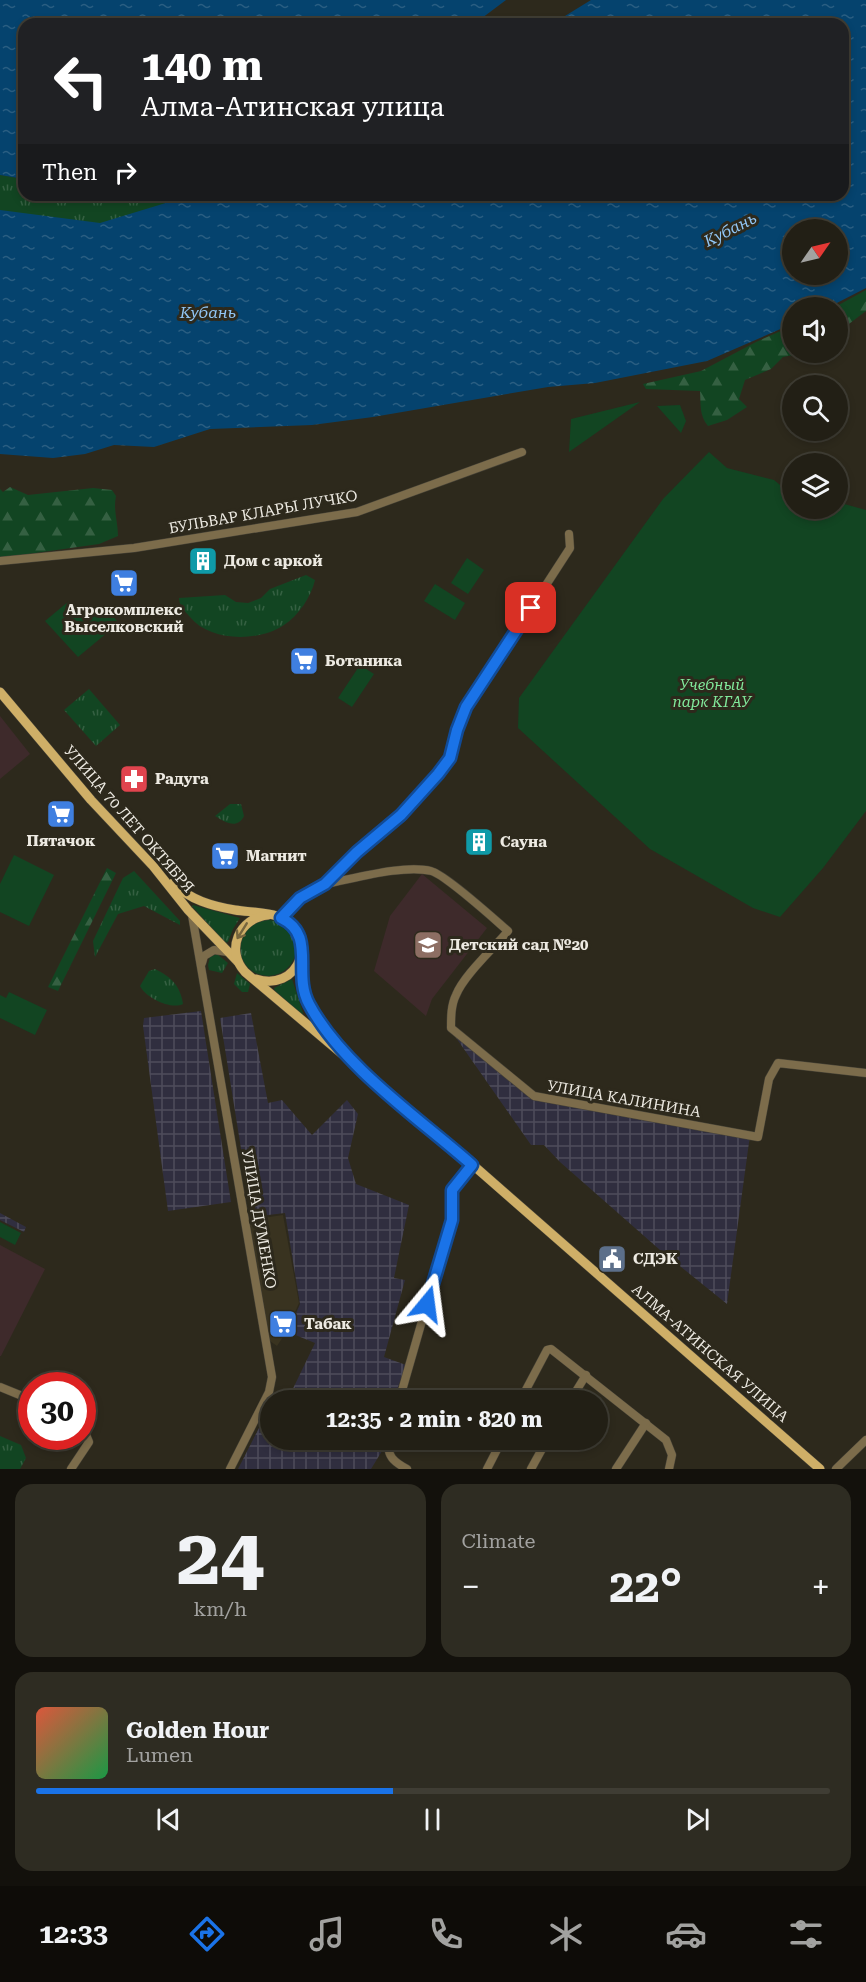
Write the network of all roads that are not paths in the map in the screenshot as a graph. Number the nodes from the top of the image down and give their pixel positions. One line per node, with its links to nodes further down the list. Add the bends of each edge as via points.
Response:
1 (522, 452): 3 (street, БУЛЬВАР КЛАРЫ ЛУЧКО, via 357,512 134,548)
2 (569, 534): 6 (street, via 570,548 466,707 450,758 401,815)
3 (0, 561)
4 (0, 692): 5 (main road, УЛИЦА 70 ЛЕТ ОКТЯБРЯ)
5 (153, 866): 7 (main road); 8 (main road, УЛИЦА 70 ЛЕТ ОКТЯБРЯ)
6 (325, 884): 10 (street, via 300,898); 17 (street, УЛИЦА КАЛИНИНА, via 394,872 430,871 508,931 456,994 451,1028 534,1096 758,1137 769,1079 778,1063)
7 (193, 898): 8 (main road, via 187,902); 9 (main road)
8 (190, 913): 12 (main road, УЛИЦА 70 ЛЕТ ОКТЯБРЯ); 14 (street, УЛИЦА ДУМЕНКО)
9 (268, 915): 10 (main road); 13 (main road, one-way to 13, via 253,919 241,930 236,945)
10 (281, 918): 11 (main road, АЛМА-АТИНСКАЯ УЛИЦА, via 296,930)
11 (302, 950): 15 (main road, via 296,967 285,978 269,982); 16 (main road, АЛМА-АТИНСКАЯ УЛИЦА, via 300,977 308,1003)
12 (228, 952): 13 (main road, УЛИЦА 70 ЛЕТ ОКТЯБРЯ); 14 (street, via 214,950 204,956)
13 (238, 962): 15 (main road, АЛМА-АТИНСКАЯ УЛИЦА)
14 (201, 965): 32 (street, УЛИЦА ДУМЕНКО, via 272,1377 270,1392)
15 (253, 978): 16 (main road, АЛМА-АТИНСКАЯ УЛИЦА)
16 (354, 1064): 18 (main road, АЛМА-АТИНСКАЯ УЛИЦА)
17 (866, 1073)
18 (472, 1165): 21 (street, via 452,1190 452,1220); 38 (main road, АЛМА-АТИНСКАЯ УЛИЦА)
19 (586, 1375): 22 (street, via 548,1348); 23 (street); 25 (street)
20 (0, 1387): 24 (street)
21 (402, 1390)
22 (525, 1390)
23 (577, 1390)
24 (18, 1394)
25 (646, 1423): 36 (street); 37 (street, via 666,1440 672,1455)
26 (866, 1440): 39 (street)
27 (84, 1450): 31 (street)
28 (389, 1450): 33 (street, via 391,1459)
29 (497, 1450): 34 (street)
30 (541, 1450): 35 (street)
31 (71, 1469)
32 (230, 1469)
33 (407, 1469)
34 (487, 1469)
35 (531, 1469)
36 (616, 1469)
37 (669, 1469)
38 (820, 1469)
39 (836, 1469)

